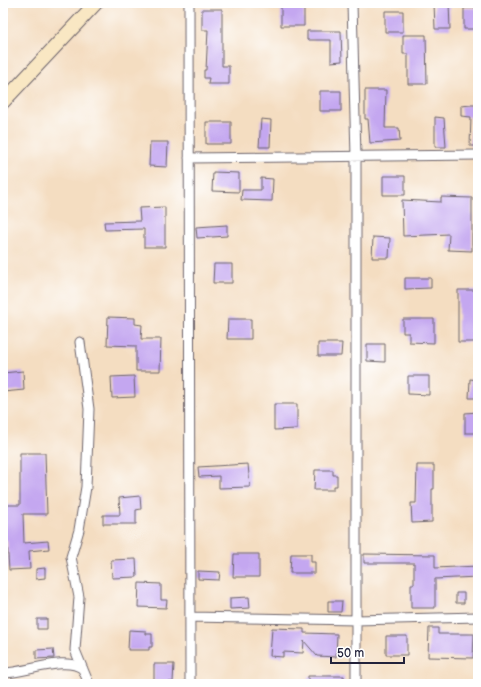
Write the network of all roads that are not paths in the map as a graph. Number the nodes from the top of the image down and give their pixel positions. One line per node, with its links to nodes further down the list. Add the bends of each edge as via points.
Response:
1 (96, 3): 4 (main road)
2 (189, 3): 7 (street)
3 (352, 3): 6 (street)
4 (3, 102)
5 (478, 155): 6 (street)
6 (356, 157): 7 (street); 11 (street)
7 (189, 158): 10 (street)
8 (80, 342): 12 (street, via 89,409 86,487 79,530 71,557 79,597)
9 (478, 617): 11 (street)
10 (190, 618): 11 (street); 17 (street)
11 (356, 620): 18 (street)
12 (75, 650): 13 (street); 14 (street)
13 (63, 662): 14 (street, via 78,665); 15 (street)
14 (83, 669): 16 (street)
15 (3, 673)
16 (89, 684)
17 (190, 684)
18 (356, 684)

